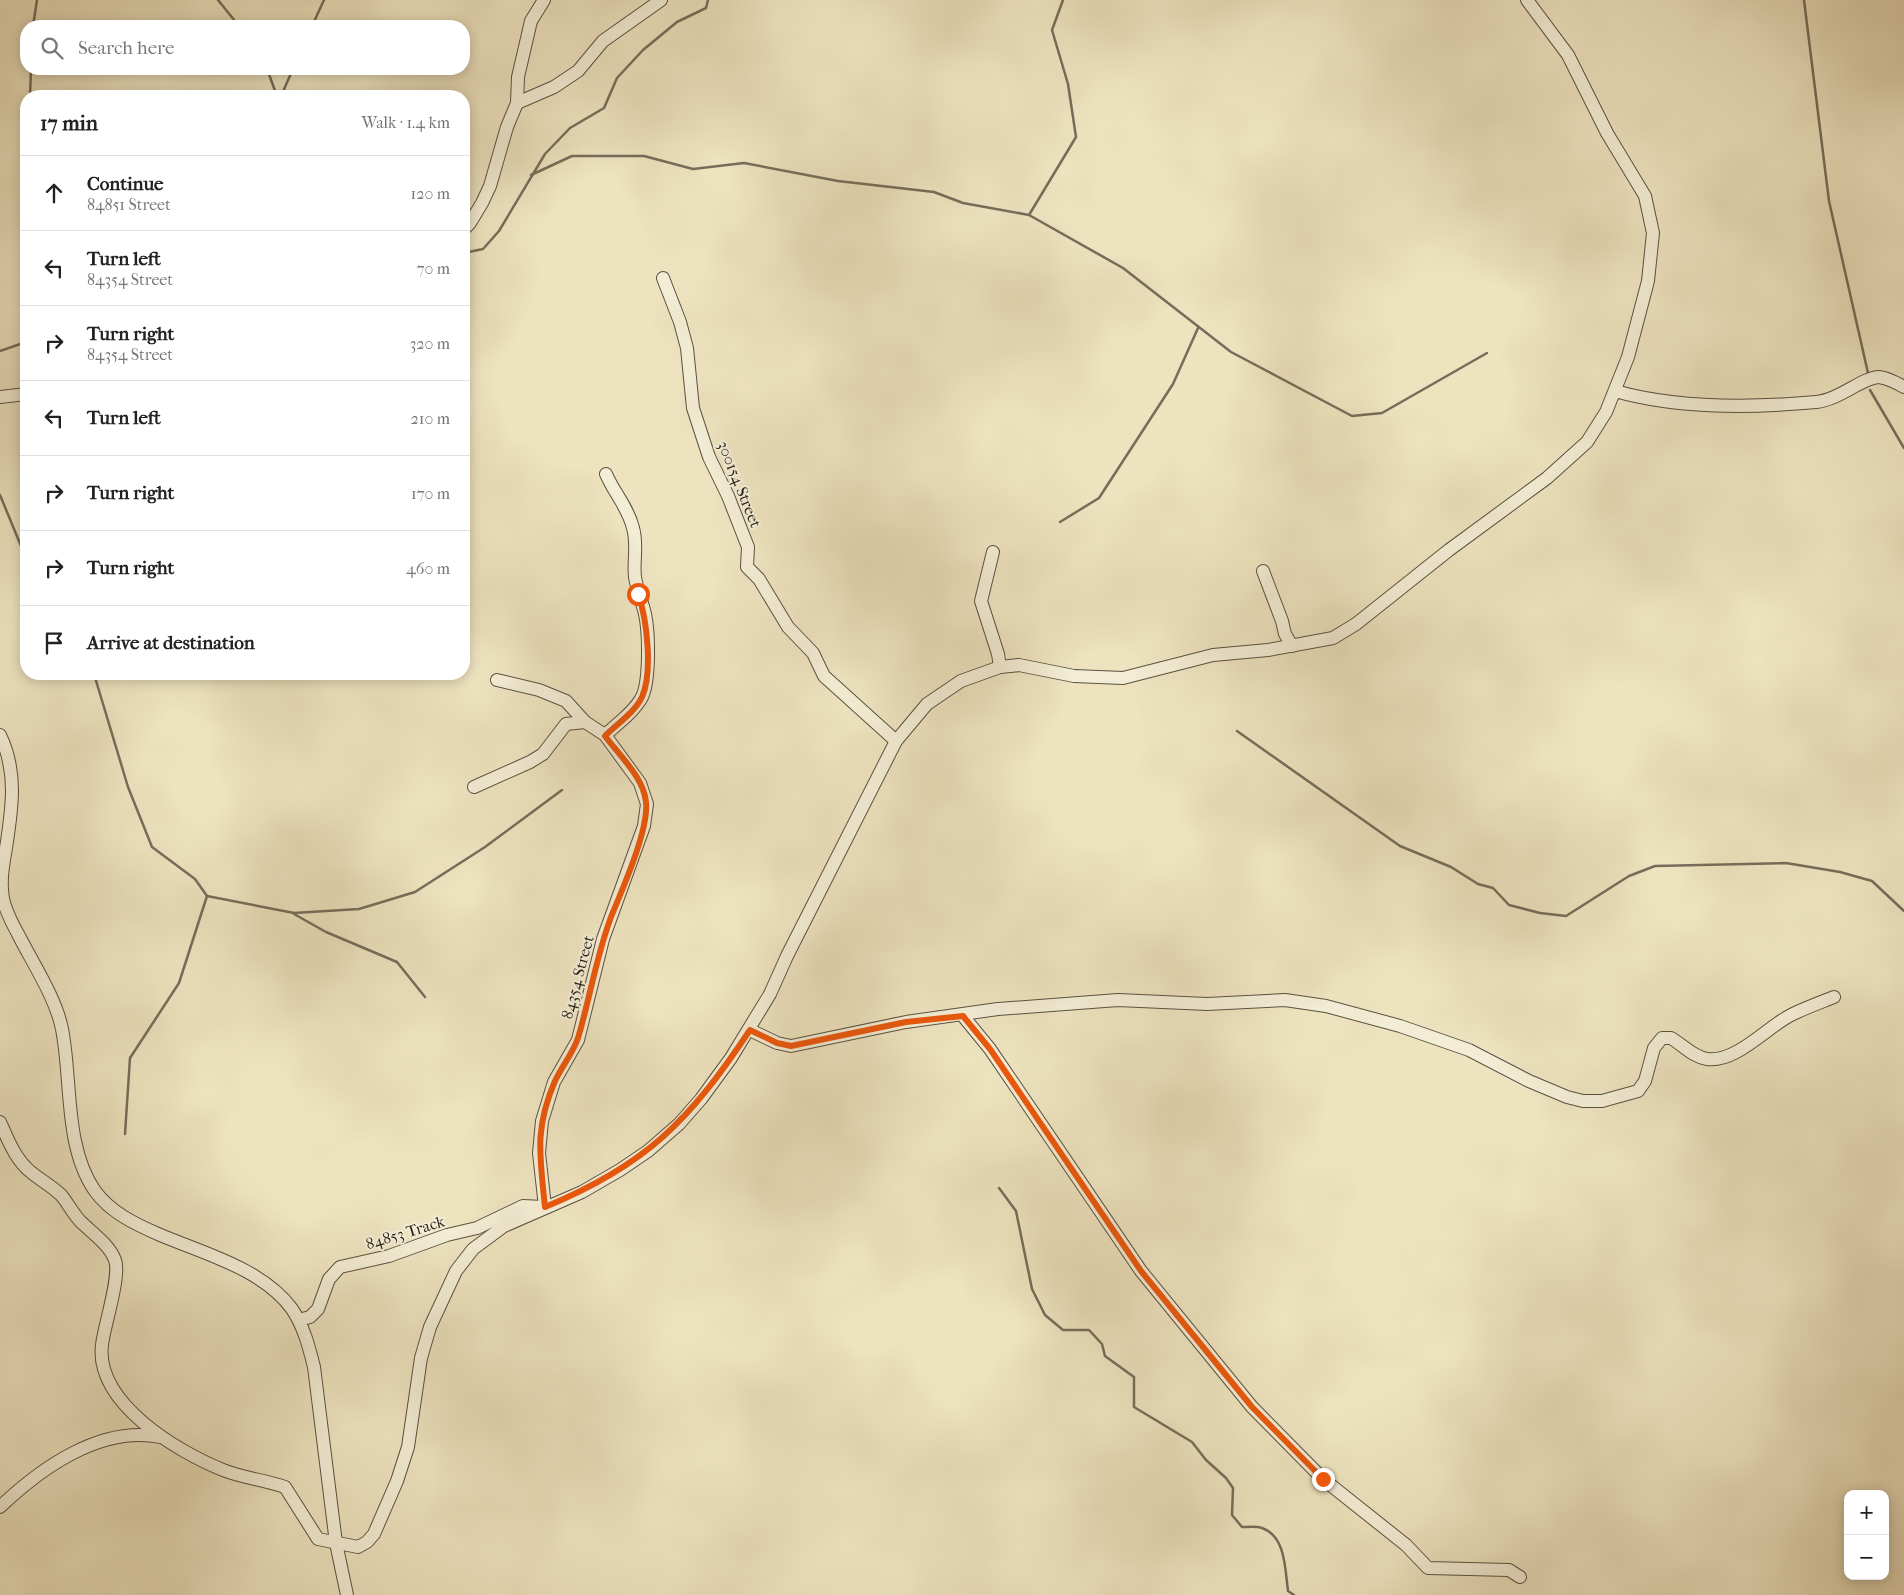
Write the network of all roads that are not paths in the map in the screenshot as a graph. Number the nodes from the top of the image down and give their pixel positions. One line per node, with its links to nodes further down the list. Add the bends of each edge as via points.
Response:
1 (544, 0): 4 (street, via 531,21 518,77)
2 (661, 0): 4 (street, via 603,41 578,71 554,87)
3 (1526, 0): 8 (street, via 1568,55 1606,133 1645,196 1652,233 1648,281 1628,357)
4 (518, 103): 5 (street, via 507,127 486,195)
5 (470, 223)
6 (662, 278): 20 (street, 300154 Street, via 687,348 693,408 709,457 748,547 747,567 759,579 788,627 813,654 824,676)
7 (1904, 387): 8 (street, via 1880,377 1862,382 1836,398 1818,402 1734,406 1635,397)
8 (1614, 391): 14 (street, via 1606,412 1587,442 1547,478 1356,624 1334,638)
9 (20, 395): 10 (street)
10 (0, 397)
11 (606, 474): 19 (street, via 627,508 634,529 635,577 645,615 647,660 642,698)
12 (993, 552): 15 (street, via 981,601)
13 (1263, 571): 14 (street)
14 (1292, 646): 15 (street, via 1213,655 1123,678 1074,676 1019,665)
15 (1000, 667): 20 (street, via 962,681 927,704)
16 (497, 680): 17 (street, 84354 Street, via 566,700)
17 (584, 722): 19 (street, 84354 Street); 21 (street, via 566,724 542,754)
18 (0, 735): 27 (street, via 9,754 13,776 13,800 2,868 3,900 62,1028 75,1137 86,1174 95,1191 124,1218 243,1270 279,1296)
19 (605, 736): 26 (street, 84354 Street, via 640,783 645,795 646,813 603,939 578,1040 554,1082 542,1121 539,1153)
20 (896, 742): 24 (street)
21 (474, 787)
22 (1834, 997): 23 (street, via 1791,1015 1724,1058 1708,1059 1694,1054 1671,1038 1662,1038 1654,1048 1645,1081 1638,1091 1602,1101 1567,1097 1469,1050 1400,1026 1285,1000 1206,1004 1118,1000 998,1009)
23 (963, 1016): 24 (street, via 906,1022 791,1046); 33 (street, via 990,1049 1141,1271 1252,1407 1323,1479 1406,1545 1428,1568 1509,1570)
24 (750, 1030): 26 (street, via 701,1099 648,1151 582,1192)
25 (0, 1122): 28 (street, via 15,1152 30,1172 61,1196 78,1220 116,1260 116,1278 102,1349 105,1378 133,1414)
26 (545, 1207): 27 (street, 84853 Track, via 523,1206 477,1228 446,1235 389,1256 340,1267 329,1279 318,1308 310,1317); 31 (street, via 504,1226 473,1249 456,1271 430,1327 408,1447 397,1481 374,1534)
27 (299, 1320): 30 (street, via 314,1367)
28 (162, 1437): 29 (street, via 130,1434 97,1443 50,1467); 30 (street, via 188,1454 225,1471 285,1487 318,1539)
29 (0, 1507)
30 (336, 1543): 31 (street); 32 (street)
31 (358, 1547): 32 (street)
32 (341, 1565): 34 (street)
33 (1520, 1577)
34 (347, 1595)

